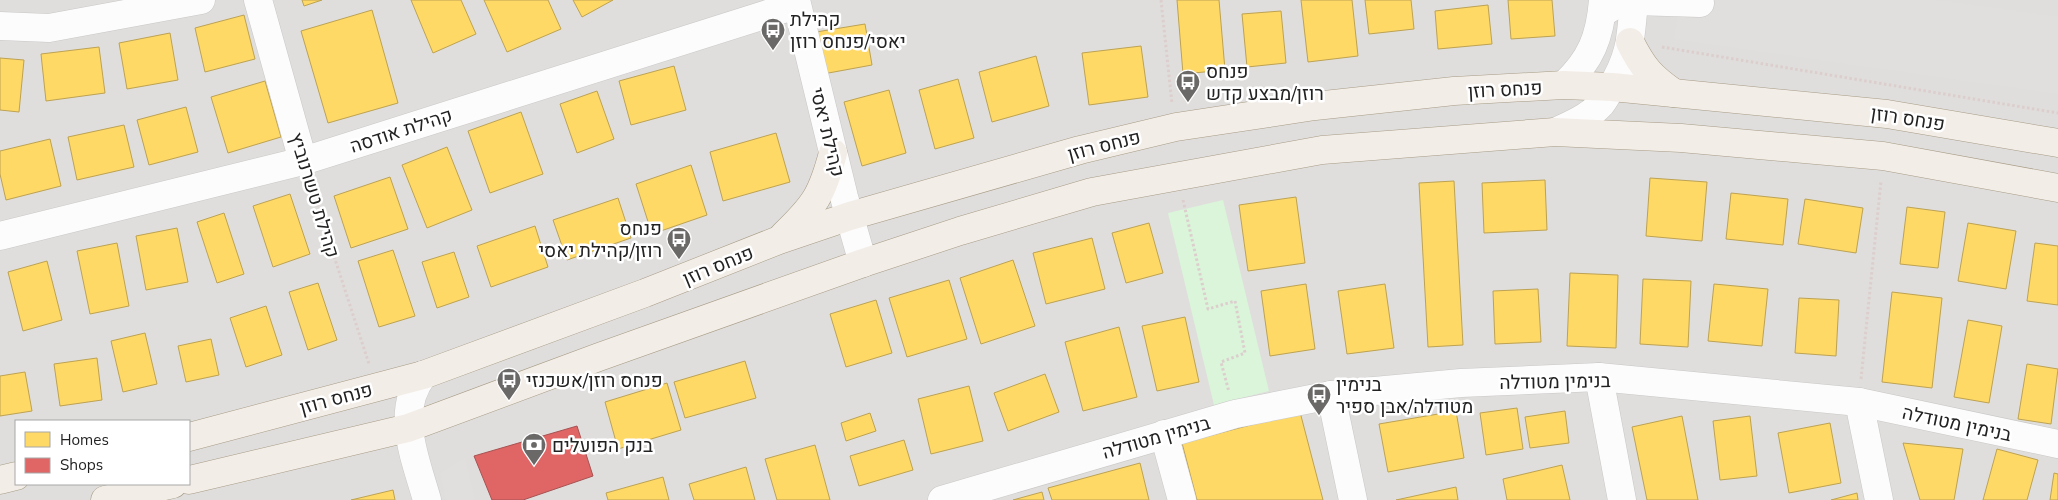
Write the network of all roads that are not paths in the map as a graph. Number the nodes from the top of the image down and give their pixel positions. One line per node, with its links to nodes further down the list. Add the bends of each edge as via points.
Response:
1 (201, 0): 7 (street, via 49,28)
2 (258, 0): 15 (street, קהילת טשרנוביץ)
3 (1634, 0): 5 (street); 6 (street); 8 (street)
4 (796, 2): 14 (street, קהילת יאסי); 15 (street, קהילת אודסה)
5 (1700, 3)
6 (1602, 7): 9 (street, via 1597,38 1588,58)
7 (0, 26)
8 (1630, 42): 10 (street, via 1625,63); 11 (main road, via 1641,64)
9 (1564, 86): 10 (main road, פנחס רוזן); 17 (main road, פנחס רוזן, via 1454,91 1325,105 1176,127 1080,150)
10 (1612, 87): 11 (main road, פנחס רוזן); 12 (street, via 1601,104 1579,121)
11 (1674, 93): 13 (main road, פנחס רוזן, via 1887,114)
12 (1555, 132): 16 (main road, via 1681,138 1883,156); 20 (main road, via 1322,150 1092,192)
13 (2058, 143)
14 (833, 153): 17 (street, קהילת יאסי); 19 (main road, via 820,195 808,212)
15 (303, 161): 18 (street, קהילת אודסה)
16 (2058, 188)
17 (850, 216): 19 (main road, פנחס רוזן); 20 (street, קהילת יאסי)
18 (0, 236)
19 (779, 240): 21 (main road, פנחס רוזן)
20 (863, 264): 25 (main road)
21 (423, 375): 25 (street, via 413,392 407,415); 27 (main road, פנחס רוזן)
22 (1599, 377): 23 (street, בנימין מטודלה, via 1461,383); 24 (street, בנימין מטודלה); 38 (street)
23 (1331, 395): 26 (street, בנימין מטודלה, via 1235,414); 37 (street)
24 (1859, 402): 28 (street, בנימין מטודלה); 39 (street)
25 (408, 428): 31 (main road); 34 (street)
26 (1164, 434): 35 (street, בנימין מטודלה); 36 (street)
27 (190, 437)
28 (2058, 444)
29 (15, 476): 30 (main road)
30 (0, 480)
31 (190, 480)
32 (169, 485): 33 (main road)
33 (105, 500)
34 (427, 500)
35 (942, 500)
36 (1182, 500)
37 (1353, 500)
38 (1622, 500)
39 (1879, 500)

